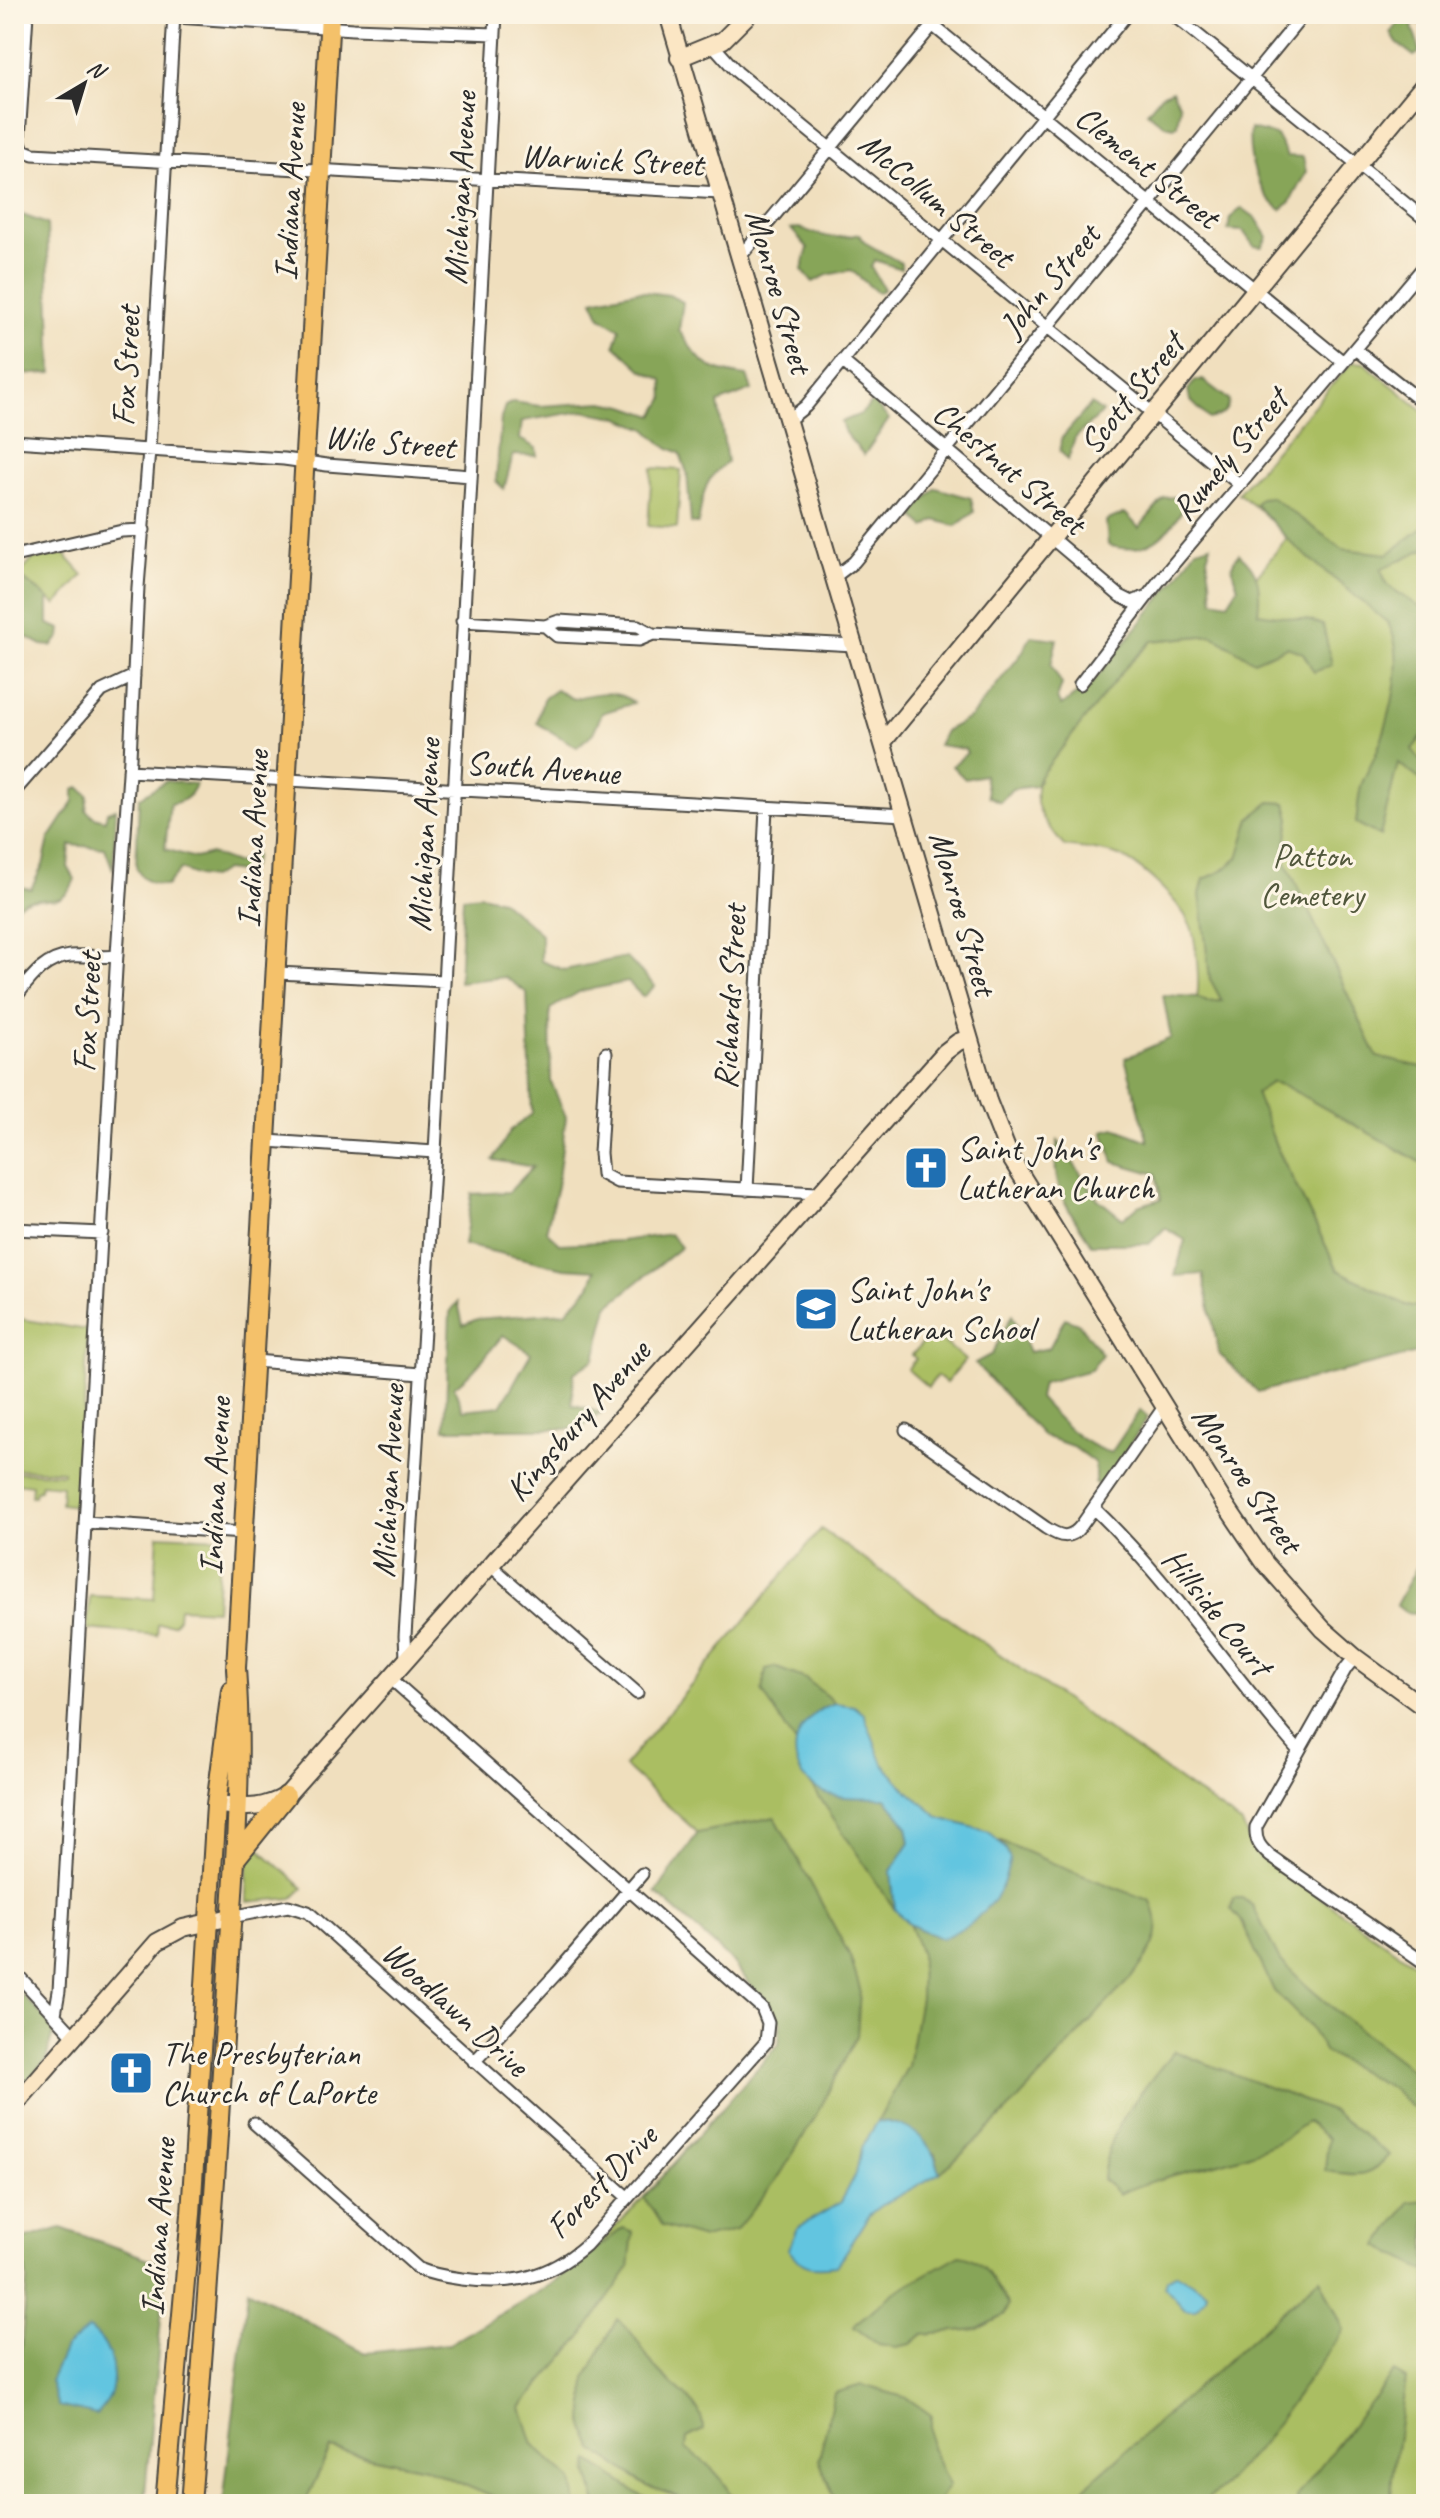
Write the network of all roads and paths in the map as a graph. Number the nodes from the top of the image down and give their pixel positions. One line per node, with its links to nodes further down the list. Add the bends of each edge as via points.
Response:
1 (27, 14): 23 (street, Warwick Street, via 19,139 23,150)
2 (132, 14): 12 (street)
3 (496, 14): 16 (street, Michigan Avenue)
4 (668, 14): 18 (street, Monroe Street)
5 (749, 14): 17 (street)
6 (919, 14): 14 (street, Clement Street)
7 (942, 14): 14 (street)
8 (1127, 14): 21 (street)
9 (1172, 14): 15 (street)
10 (1195, 14): 15 (street)
11 (1304, 14): 19 (street, John Street)
12 (174, 15): 13 (street); 23 (street, Fox Street)
13 (330, 20): 16 (street); 25 (main road, Indiana Avenue)
14 (933, 25): 21 (street, Clement Street); 22 (street)
15 (1186, 25): 19 (street)
16 (495, 34): 26 (street, Michigan Avenue)
17 (713, 45): 18 (street); 22 (street, McCollum Street, via 737,72)
18 (679, 58): 27 (street, Monroe Street)
19 (1252, 78): 24 (street); 28 (street, John Street)
20 (1426, 82): 24 (street, Scott Street)
21 (1042, 116): 28 (street, Clement Street); 30 (street)
22 (832, 148): 30 (street, McCollum Street); 31 (street)
23 (164, 161): 25 (street, Warwick Street); 42 (street, Fox Street)
24 (1358, 165): 29 (street); 33 (street, Scott Street)
25 (322, 170): 26 (street, Warwick Street); 44 (main road, Indiana Avenue)
26 (488, 181): 27 (street, Warwick Street); 45 (street, Michigan Avenue)
27 (720, 193): 31 (street, Monroe Street)
28 (1149, 203): 33 (street, Clement Street); 34 (street, John Street)
29 (1426, 220)
30 (941, 239): 34 (street, McCollum Street); 36 (street)
31 (739, 258): 40 (street, Monroe Street)
32 (1426, 264): 35 (street, Rumely Street)
33 (1255, 289): 37 (street, Clement Street); 39 (street, Scott Street)
34 (1046, 325): 39 (street, McCollum Street); 43 (street, John Street)
35 (1355, 349): 37 (street, Rumely Street); 38 (street)
36 (842, 361): 40 (street); 43 (street, Chestnut Street)
37 (1342, 361): 46 (street, Rumely Street)
38 (1426, 405)
39 (1153, 413): 46 (street, McCollum Street); 48 (street, Scott Street)
40 (787, 421): 50 (street, Monroe Street)
41 (14, 441): 42 (street)
42 (149, 450): 44 (street, Wile Street); 47 (street, Fox Street)
43 (947, 450): 48 (street, Chestnut Street); 50 (street, John Street, via 854,562)
44 (305, 461): 45 (street, Wile Street); 58 (main road, Indiana Avenue)
45 (471, 476): 52 (street, Michigan Avenue)
46 (1239, 484): 51 (street, Rumely Street)
47 (144, 530): 49 (street); 54 (street, Fox Street)
48 (1052, 537): 51 (street, Chestnut Street, via 1120,596 1132,602); 56 (street, Scott Street)
49 (15, 559)
50 (833, 578): 53 (street, Monroe Street)
51 (1147, 596): 55 (street, Rumely Street)
52 (462, 621): 53 (street, via 545,626 557,636 639,640 653,634); 59 (street, Michigan Avenue)
53 (854, 645): 56 (street, Monroe Street)
54 (134, 676): 57 (street, Fox Street); 60 (street, via 102,691)
55 (1080, 684)
56 (883, 742): 62 (street, Monroe Street)
57 (129, 771): 58 (street, South Avenue); 63 (street, Fox Street)
58 (287, 781): 59 (street, South Avenue); 64 (main road, Indiana Avenue)
59 (453, 789): 61 (street, South Avenue); 65 (street, Michigan Avenue)
60 (14, 792)
61 (766, 808): 62 (street, South Avenue); 71 (street, Richards Street)
62 (904, 815): 67 (street, Monroe Street)
63 (117, 956): 66 (street, via 70,956 51,962); 74 (street, Fox Street)
64 (277, 973): 65 (street); 69 (main road, Indiana Avenue)
65 (444, 981): 70 (street, Michigan Avenue)
66 (14, 999)
67 (969, 1038): 72 (street, Kingsbury Avenue, via 945,1052); 77 (street, Monroe Street, via 1010,1157)
68 (606, 1053): 71 (street, via 602,1174 617,1182)
69 (267, 1141): 70 (street); 75 (main road, Indiana Avenue)
70 (435, 1152): 76 (street, Michigan Avenue)
71 (747, 1190): 72 (street)
72 (817, 1193): 82 (street, Kingsbury Avenue)
73 (14, 1229): 74 (street)
74 (102, 1233): 80 (street, Fox Street)
75 (254, 1361): 76 (street); 81 (main road, Indiana Avenue)
76 (421, 1374): 84 (street, Michigan Avenue)
77 (1164, 1407): 79 (street); 83 (street, Monroe Street, via 1264,1562)
78 (906, 1430): 79 (street, via 1055,1534 1072,1534)
79 (1094, 1508): 89 (street, Hillside Court)
80 (85, 1522): 81 (street); 100 (street, Fox Street)
81 (243, 1533): 85 (main road, Indiana Avenue)
82 (490, 1565): 84 (street, Kingsbury Avenue); 87 (street)
83 (1355, 1657): 88 (street, Monroe Street); 89 (street)
84 (406, 1658): 86 (street, Kingsbury Avenue)
85 (236, 1668): 91 (main road, Indiana Avenue); 92 (main road, Indiana Avenue)
86 (389, 1677): 90 (street, Kingsbury Avenue); 95 (street)
87 (637, 1693)
88 (1426, 1709)
89 (1298, 1750): 98 (street, via 1256,1827 1260,1847)
90 (286, 1796): 92 (street, via 256,1808); 93 (main road)
91 (216, 1805): 92 (street); 97 (main road, Indiana Avenue)
92 (238, 1807): 93 (main road, Indiana Avenue)
93 (235, 1859): 96 (main road, Indiana Avenue)
94 (642, 1874): 95 (street)
95 (629, 1888): 102 (street); 105 (street, Forest Drive, via 762,2008 768,2023 766,2042)
96 (231, 1917): 97 (street); 102 (street, Woodlawn Drive, via 288,1906 308,1912); 107 (main road, Indiana Avenue)
97 (209, 1921): 101 (street, via 157,1942); 106 (main road, Indiana Avenue)
98 (1426, 1964)
99 (14, 1971): 100 (street)
100 (55, 2014): 101 (street)
101 (74, 2036): 103 (street)
102 (474, 2062): 105 (street, Woodlawn Drive)
103 (14, 2106)
104 (254, 2123): 105 (street, Forest Drive, via 419,2269 439,2276 499,2282 539,2275 586,2245)
105 (627, 2197)
106 (191, 2210): 107 (main road); 108 (main road, Indiana Avenue)
107 (213, 2212): 109 (main road, Indiana Avenue)
108 (165, 2504)
109 (191, 2504)

